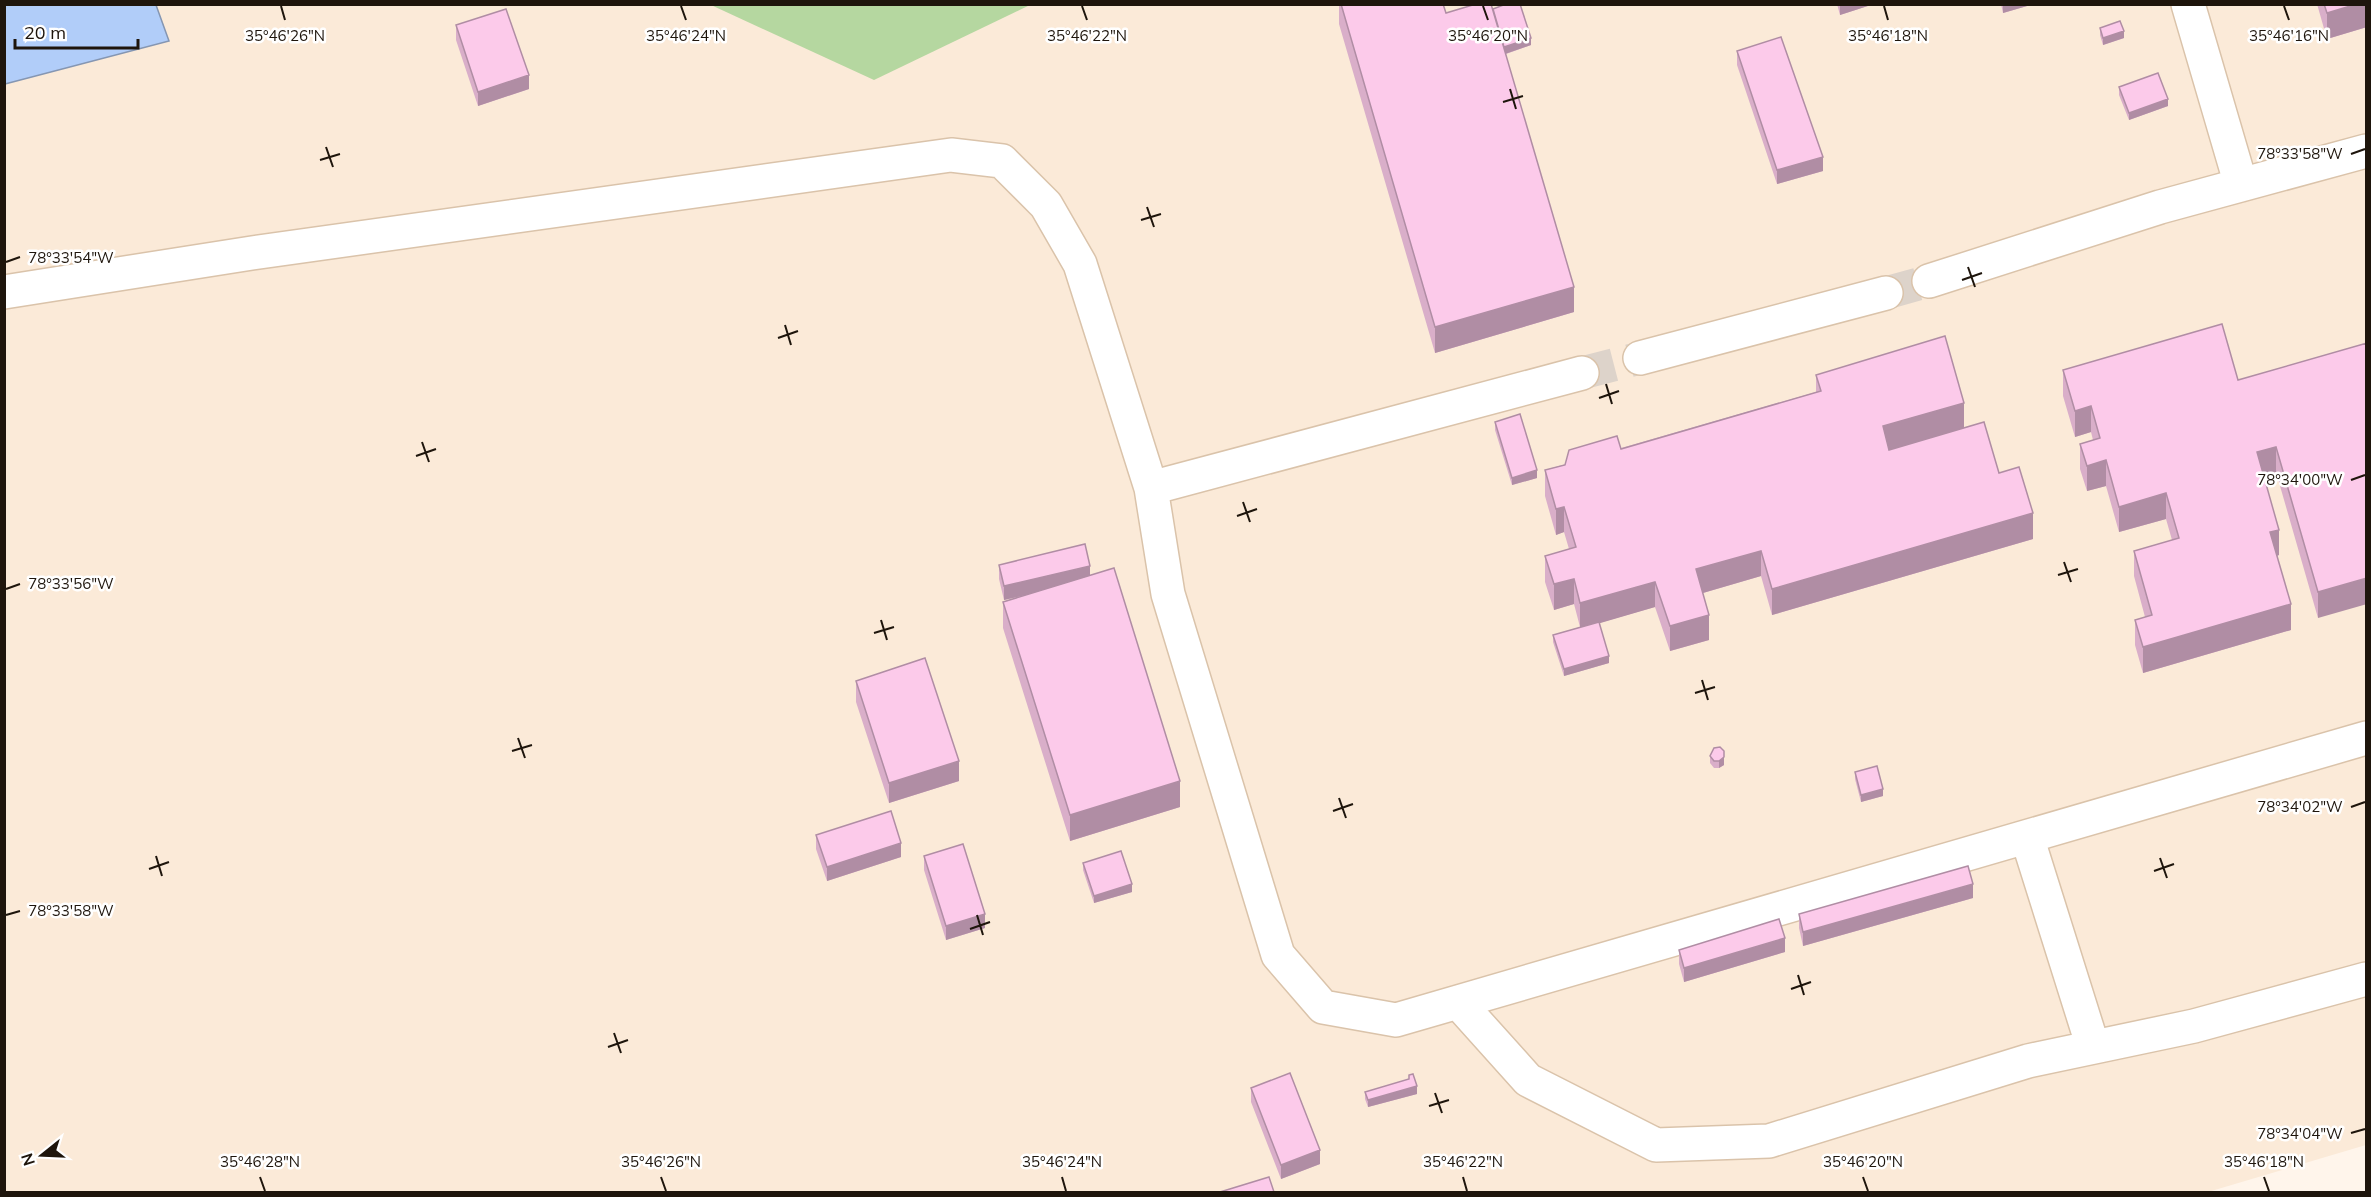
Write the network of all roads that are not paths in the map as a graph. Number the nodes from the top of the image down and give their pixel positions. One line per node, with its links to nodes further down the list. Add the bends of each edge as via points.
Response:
1 (2187, 4): 3 (lane)
2 (2367, 151): 3 (lane)
3 (2241, 185): 4 (lane)
4 (1929, 281)
5 (4, 292): 9 (lane, via 951,154 1002,161 1046,205 1080,264)
6 (1886, 293): 7 (lane)
7 (1640, 358)
8 (1582, 373): 9 (lane)
9 (1151, 488): 13 (lane, via 1168,594 1278,955 1323,1007 1396,1020)
10 (2367, 738): 11 (lane)
11 (2027, 837): 13 (lane); 14 (lane)
12 (2367, 979): 14 (lane, via 2194,1026)
13 (1458, 1002): 14 (lane, via 1528,1080 1656,1145 1769,1141 2028,1061)
14 (2093, 1047)

